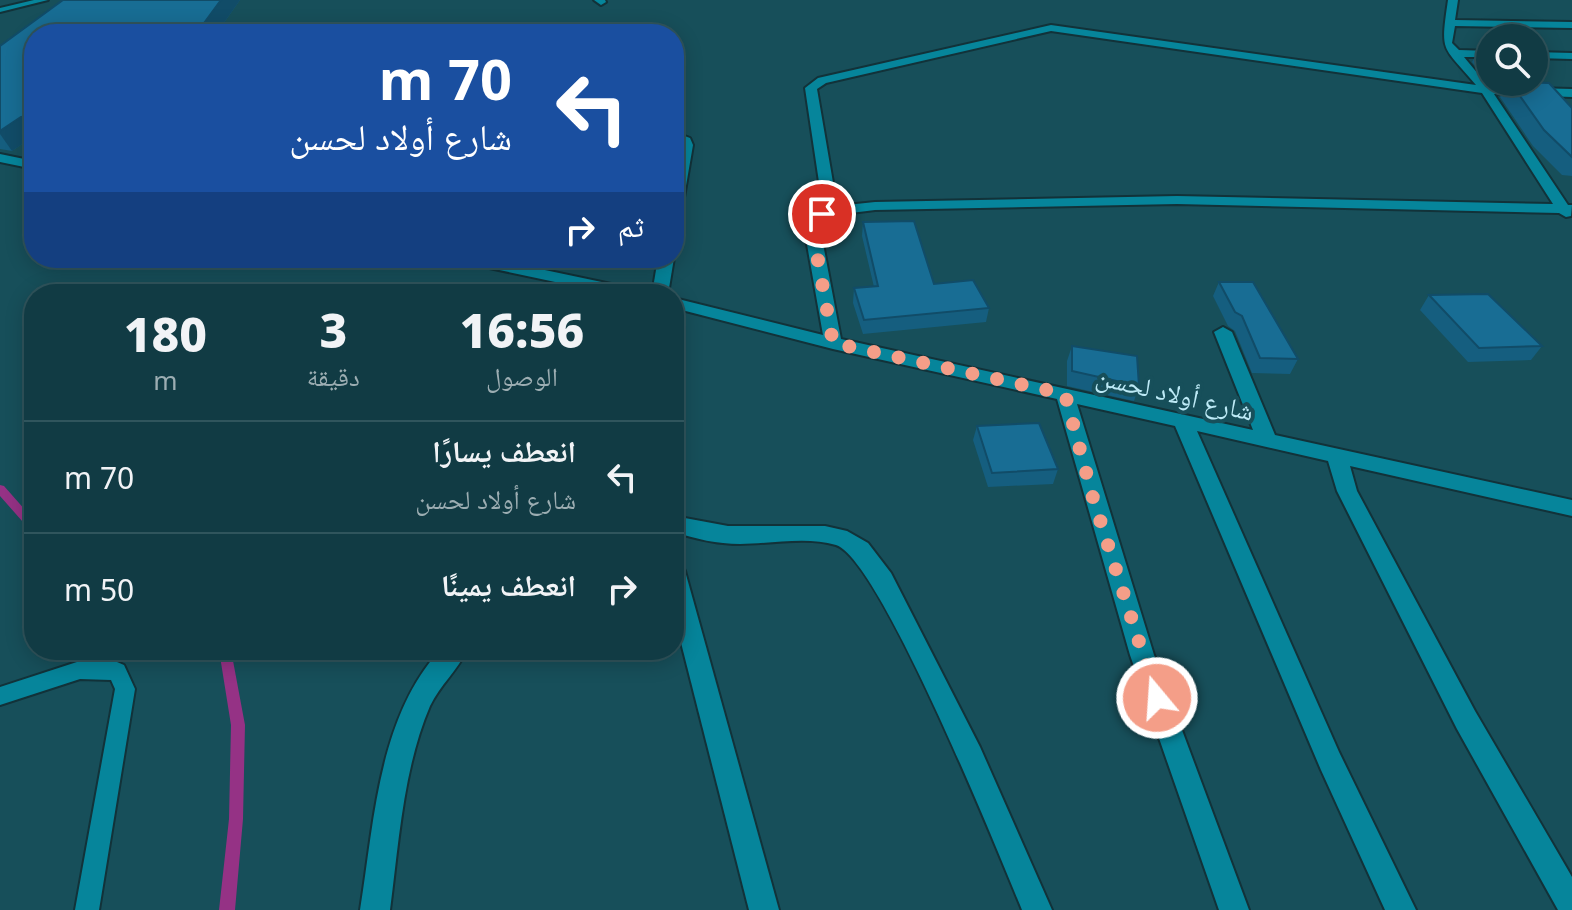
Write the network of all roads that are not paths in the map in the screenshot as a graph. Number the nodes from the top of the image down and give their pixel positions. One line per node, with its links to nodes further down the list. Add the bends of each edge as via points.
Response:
1 (44, 0): 3 (lane)
2 (1453, 0): 4 (street)
3 (0, 10)
4 (1449, 23): 5 (street); 6 (street)
5 (1572, 25)
6 (1452, 53): 7 (street); 10 (street)
7 (1476, 54)
8 (1548, 55): 9 (street)
9 (1572, 56)
10 (1476, 79)
11 (1476, 89): 18 (street, via 1051,28 822,80 811,88)
12 (1548, 92): 13 (street)
13 (1572, 93)
14 (1490, 96): 17 (street)
15 (0, 158): 16 (street)
16 (24, 163)
17 (1567, 208): 18 (street, via 1177,200); 19 (street)
18 (831, 211): 24 (street, via 814,221 813,233)
19 (1572, 223)
20 (513, 268): 21 (street)
21 (588, 284)
22 (684, 306): 24 (street, شارع أولاد لحسن)
23 (1223, 332): 27 (street)
24 (833, 343): 25 (street, شارع أولاد لحسن)
25 (1065, 394): 26 (street, شارع أولاد لحسن); 39 (street, via 1157,698)
26 (1183, 422): 27 (street, شارع أولاد لحسن); 40 (street, via 1330,761)
27 (1267, 440): 28 (street, شارع أولاد لحسن)
28 (1337, 456): 29 (street, شارع أولاد لحسن); 34 (street, via 1347,491 1466,720)
29 (1572, 508)
30 (684, 527): 38 (street, via 705,534 830,535 851,541 868,557 971,756)
31 (684, 609): 37 (street)
32 (444, 660): 36 (street, via 407,738 394,785)
33 (0, 696): 35 (lane, via 80,670 117,671 125,689)
34 (1572, 906)
35 (87, 910)
36 (375, 910)
37 (764, 910)
38 (1037, 910)
39 (1234, 910)
40 (1401, 910)

